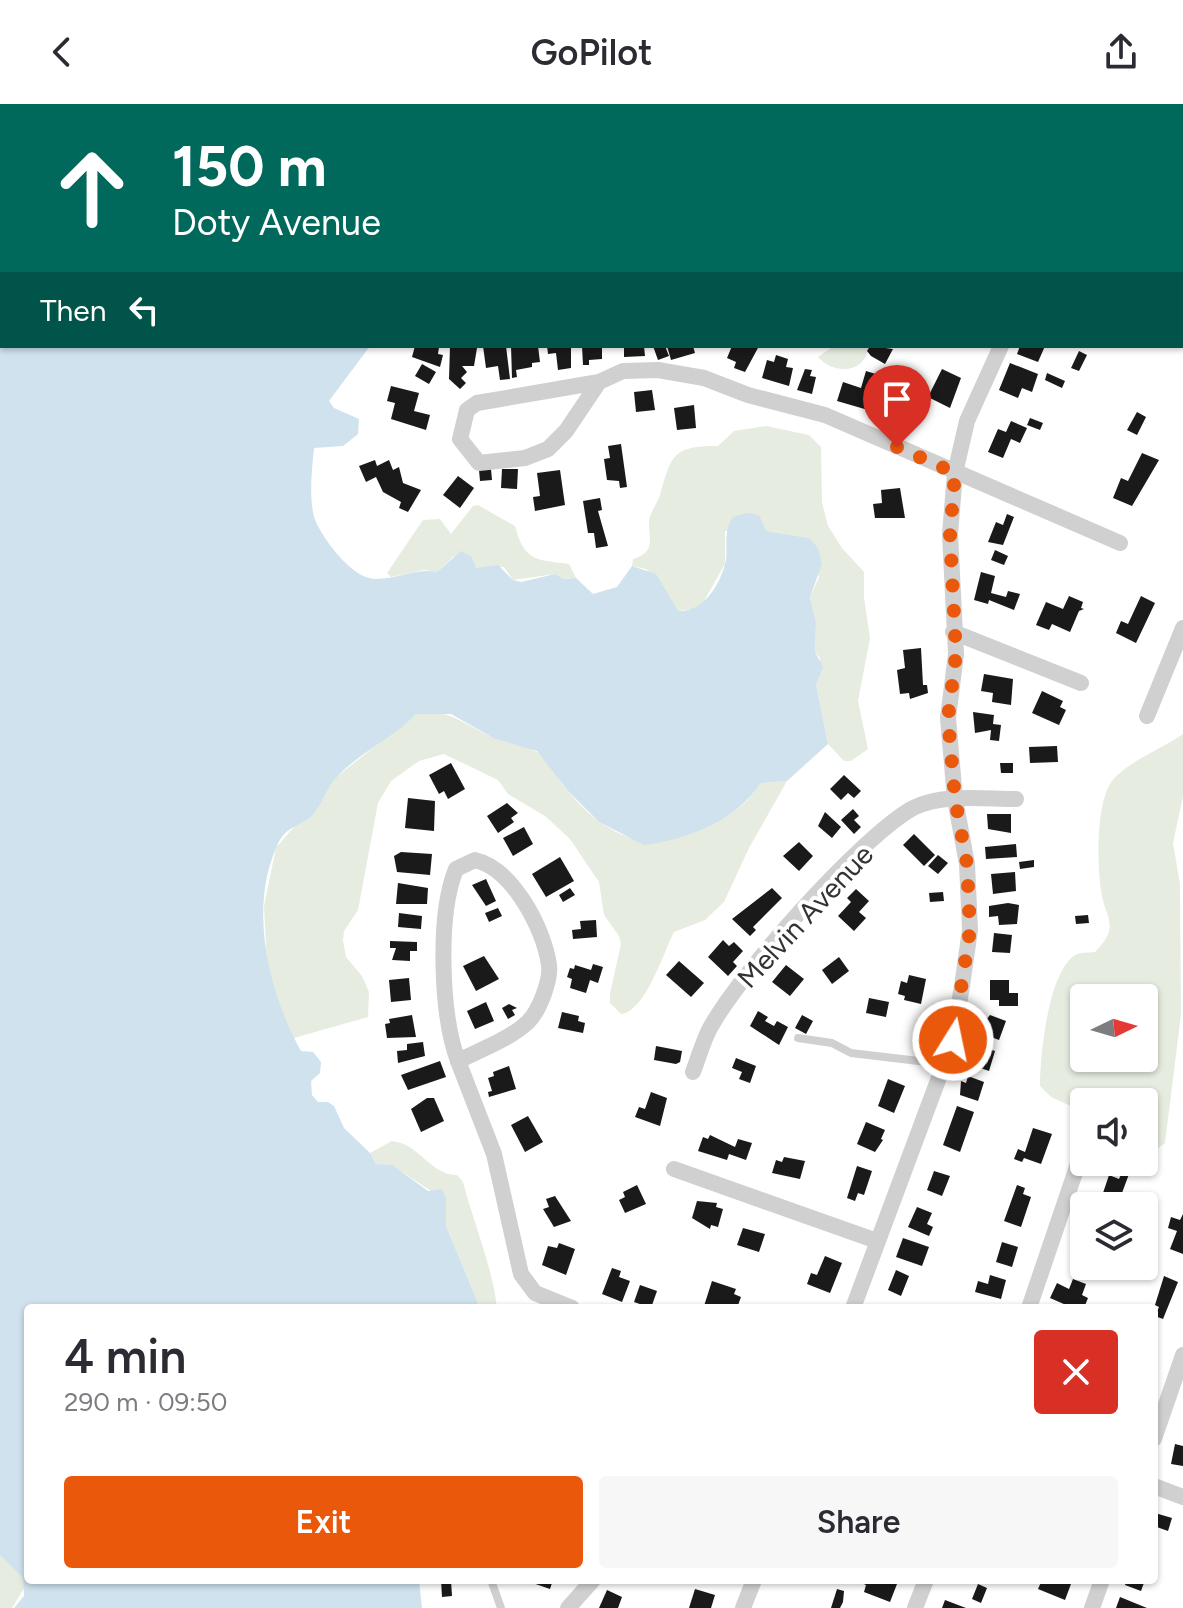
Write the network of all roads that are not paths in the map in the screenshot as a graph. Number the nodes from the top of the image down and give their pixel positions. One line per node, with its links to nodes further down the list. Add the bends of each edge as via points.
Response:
1 (1000, 348): 3 (street, via 967,421)
2 (599, 382): 2 (street, via 548,449 525,458 479,463 460,439 467,410 477,403); 3 (street, via 623,371 658,370 704,378 825,415)
3 (955, 473): 4 (street); 6 (street, via 950,534)
4 (1120, 543)
5 (1183, 628): 8 (street)
6 (953, 632): 7 (street); 9 (street, via 956,654 948,718)
7 (1081, 683)
8 (1147, 716)
9 (955, 799): 10 (street, Melvin Avenue); 13 (street, via 967,864 970,930 953,1040); 14 (street, Melvin Avenue, via 914,807 848,864 740,984 709,1031)
10 (1016, 799)
11 (798, 1038): 13 (lane, via 832,1043 851,1053)
12 (458, 1061): 12 (street, via 443,988 447,922 456,869 475,860 487,862 521,899 549,968 528,1022); 18 (street, via 494,1154 521,1274 535,1293)
13 (944, 1064): 17 (street)
14 (693, 1072)
15 (674, 1169): 17 (street)
16 (1074, 1176): 20 (street)
17 (877, 1241): 19 (street)
18 (562, 1304)
19 (854, 1304)
20 (1030, 1304)
21 (1183, 1355): 22 (street)
22 (1158, 1427)
23 (1158, 1488): 24 (street)
24 (1183, 1497)
25 (492, 1584): 30 (lane)
26 (589, 1584): 31 (street)
27 (752, 1584): 32 (street)
28 (924, 1584): 33 (street)
29 (1101, 1584): 34 (street)
30 (501, 1608)
31 (568, 1608)
32 (743, 1608)
33 (915, 1608)
34 (1092, 1608)

